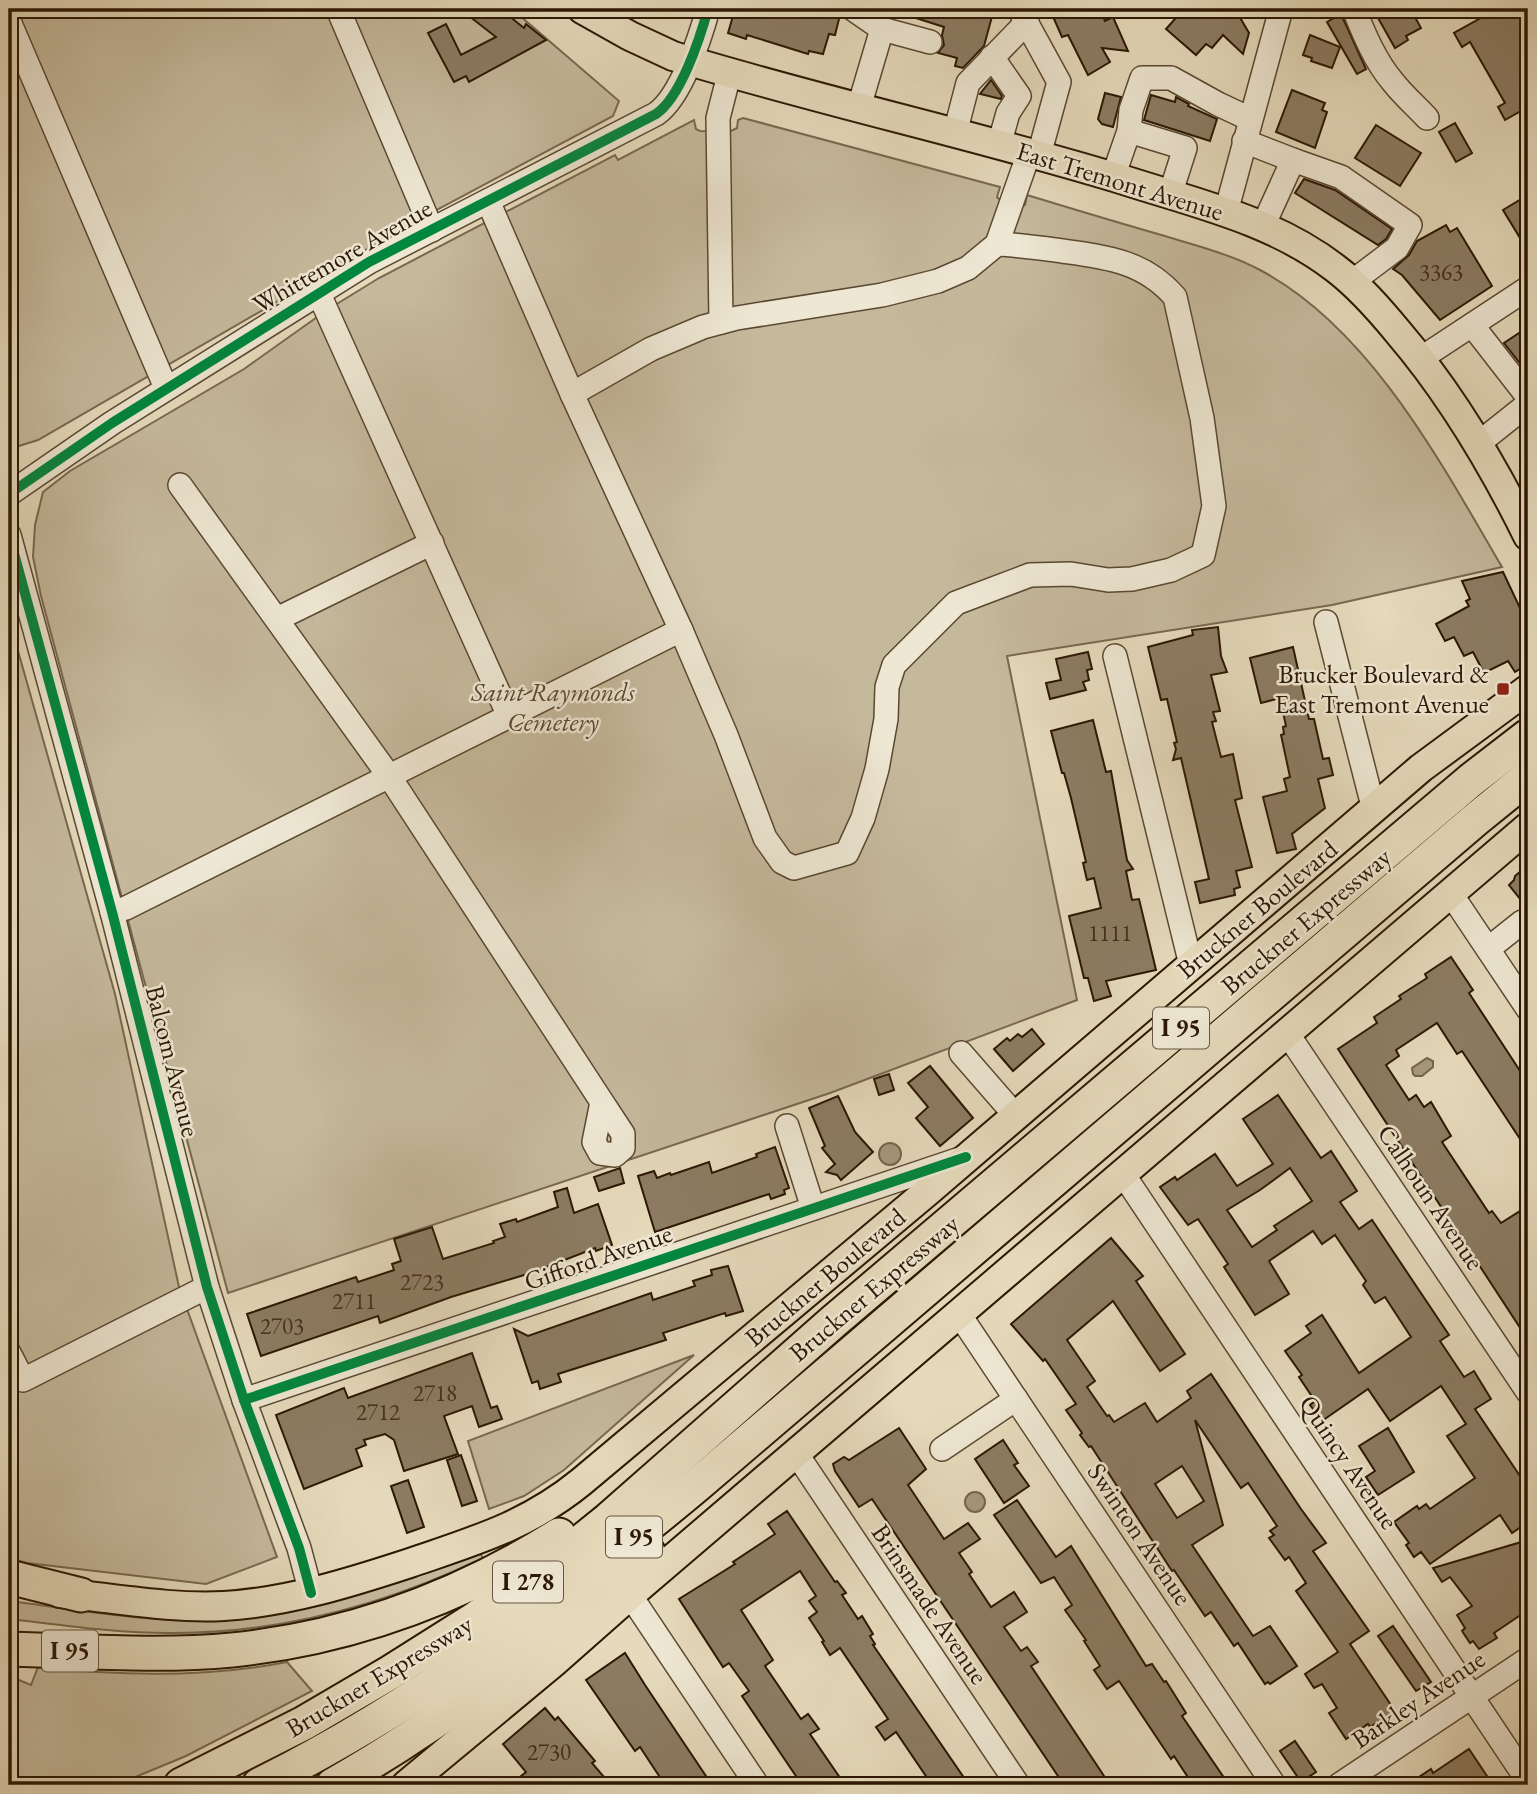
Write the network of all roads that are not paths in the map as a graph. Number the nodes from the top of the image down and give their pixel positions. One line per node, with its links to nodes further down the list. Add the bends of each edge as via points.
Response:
1 (338, 9): 28 (street)
2 (582, 9): 12 (main road, East Tremont Avenue, via 629,36)
3 (708, 9): 12 (street, Whittemore Avenue)
4 (853, 9): 9 (street)
5 (1354, 9): 16 (street, via 1383,68)
6 (1276, 12): 15 (street)
7 (1023, 15): 11 (street); 21 (street, via 1059,82)
8 (9, 21): 36 (street)
9 (882, 29): 10 (street); 14 (street)
10 (930, 42)
11 (992, 57): 18 (street, via 968,83); 20 (street, via 1019,96 1008,113)
12 (690, 61): 13 (main road, East Tremont Avenue); 25 (street, Whittemore Avenue, via 668,102 656,114)
13 (730, 71): 14 (main road, East Tremont Avenue); 33 (street, via 718,118)
14 (859, 107): 18 (main road, East Tremont Avenue)
15 (1250, 118): 17 (street, via 1171,78 1142,78); 19 (street)
16 (1427, 118)
17 (1129, 131): 23 (street); 24 (street, via 1185,148)
18 (955, 133): 20 (main road, East Tremont Avenue)
19 (1244, 141): 22 (street); 26 (street)
20 (999, 145): 21 (main road, East Tremont Avenue)
21 (1034, 154): 23 (main road, East Tremont Avenue); 29 (street)
22 (1293, 160): 27 (street); 30 (street, via 1341,177 1410,225 1397,247)
23 (1113, 177): 24 (main road, East Tremont Avenue)
24 (1170, 195): 26 (main road, East Tremont Avenue)
25 (488, 201): 28 (street, Whittemore Avenue); 37 (street)
26 (1226, 212): 27 (main road, East Tremont Avenue)
27 (1263, 226): 30 (main road, East Tremont Avenue, via 1307,249)
28 (432, 230): 32 (street, Whittemore Avenue)
29 (997, 244): 33 (street, via 968,268 938,281 882,295); 48 (street, via 1108,257 1163,282 1175,297 1202,418 1214,506 1203,555 1171,570 1132,579 1030,575 956,603 894,665 877,769 847,852 794,868 782,862 765,838)
30 (1352, 282): 35 (main road, East Tremont Avenue)
31 (1528, 288): 34 (street)
32 (319, 294): 36 (street, Whittemore Avenue); 45 (street)
33 (721, 321): 37 (street, via 670,339)
34 (1472, 325): 35 (street); 38 (street)
35 (1420, 359): 40 (main road, East Tremont Avenue)
36 (166, 388): 42 (street, Whittemore Avenue)
37 (572, 394): 48 (street)
38 (1528, 397)
39 (1528, 404): 40 (street)
40 (1479, 443): 43 (main road, East Tremont Avenue)
41 (180, 485): 46 (street)
42 (9, 494)
43 (1526, 525)
44 (9, 535): 58 (street, Balcom Avenue)
45 (432, 543): 46 (street); 51 (street)
46 (277, 619): 53 (street)
47 (1326, 622): 55 (street)
48 (681, 630): 51 (street)
49 (1115, 656): 61 (street)
50 (1528, 689): 55 (main road, Bruckner Boulevard, via 1421,768)
51 (509, 716): 53 (street)
52 (1528, 736): 73 (highway, Bruckner Expressway / I 95)
53 (388, 776): 58 (street); 65 (street)
54 (1528, 777): 77 (highway, Bruckner Expressway / I 95)
55 (1374, 810): 61 (main road, Bruckner Boulevard)
56 (1528, 827): 57 (main road)
57 (1451, 894): 60 (street); 63 (main road)
58 (112, 912): 71 (street, Balcom Avenue)
59 (1528, 925): 60 (street, via 1522,922)
60 (1488, 949): 62 (street)
61 (1191, 965): 66 (main road, Bruckner Boulevard)
62 (1528, 1009)
63 (1287, 1033): 69 (main road); 75 (street, Calhoun Avenue)
64 (961, 1053): 66 (street)
65 (602, 1102)
66 (1015, 1115): 68 (main road, Bruckner Boulevard)
67 (788, 1126): 70 (street)
68 (967, 1157): 70 (street, Gifford Avenue); 83 (main road, Bruckner Boulevard, via 542,1510 482,1538)
69 (1123, 1174): 72 (main road); 90 (street, Quincy Avenue)
70 (813, 1208): 76 (street, Gifford Avenue)
71 (207, 1287): 74 (street, via 23,1380); 76 (street, Balcom Avenue)
72 (959, 1314): 78 (street, Swinton Avenue); 80 (main road)
73 (834, 1321): 88 (highway, I 95, via 598,1508 514,1562 456,1591 383,1618 297,1640 231,1650); 93 (highway, Bruckner Expressway / I 278, via 609,1519 539,1574 391,1672)
74 (9, 1353)
75 (1528, 1392)
76 (244, 1399): 83 (street, Balcom Avenue)
77 (798, 1399): 94 (highway, Bruckner Expressway / I 95, via 647,1527 515,1626 378,1719); 95 (highway, via 658,1543 527,1654 438,1720)
78 (1016, 1399): 79 (street); 98 (street, Swinton Avenue)
79 (942, 1449)
80 (796, 1453): 85 (main road); 97 (street, Brinsmade Avenue)
81 (9, 1577): 84 (highway)
82 (9, 1589): 84 (main road, Bruckner Boulevard)
83 (311, 1593): 84 (main road, Bruckner Boulevard, via 206,1606)
84 (81, 1595)
85 (630, 1595): 92 (main road); 96 (street)
86 (9, 1639): 88 (highway)
87 (9, 1649): 88 (highway, I 95)
88 (131, 1652)
89 (1528, 1659): 90 (street, Barkley Avenue)
90 (1472, 1696): 91 (street, Quincy Avenue); 99 (street, Barkley Avenue)
91 (1528, 1781)
92 (409, 1784)
93 (181, 1785)
94 (259, 1785)
95 (333, 1785)
96 (757, 1785)
97 (1018, 1785)
98 (1274, 1785)
99 (1339, 1785)

